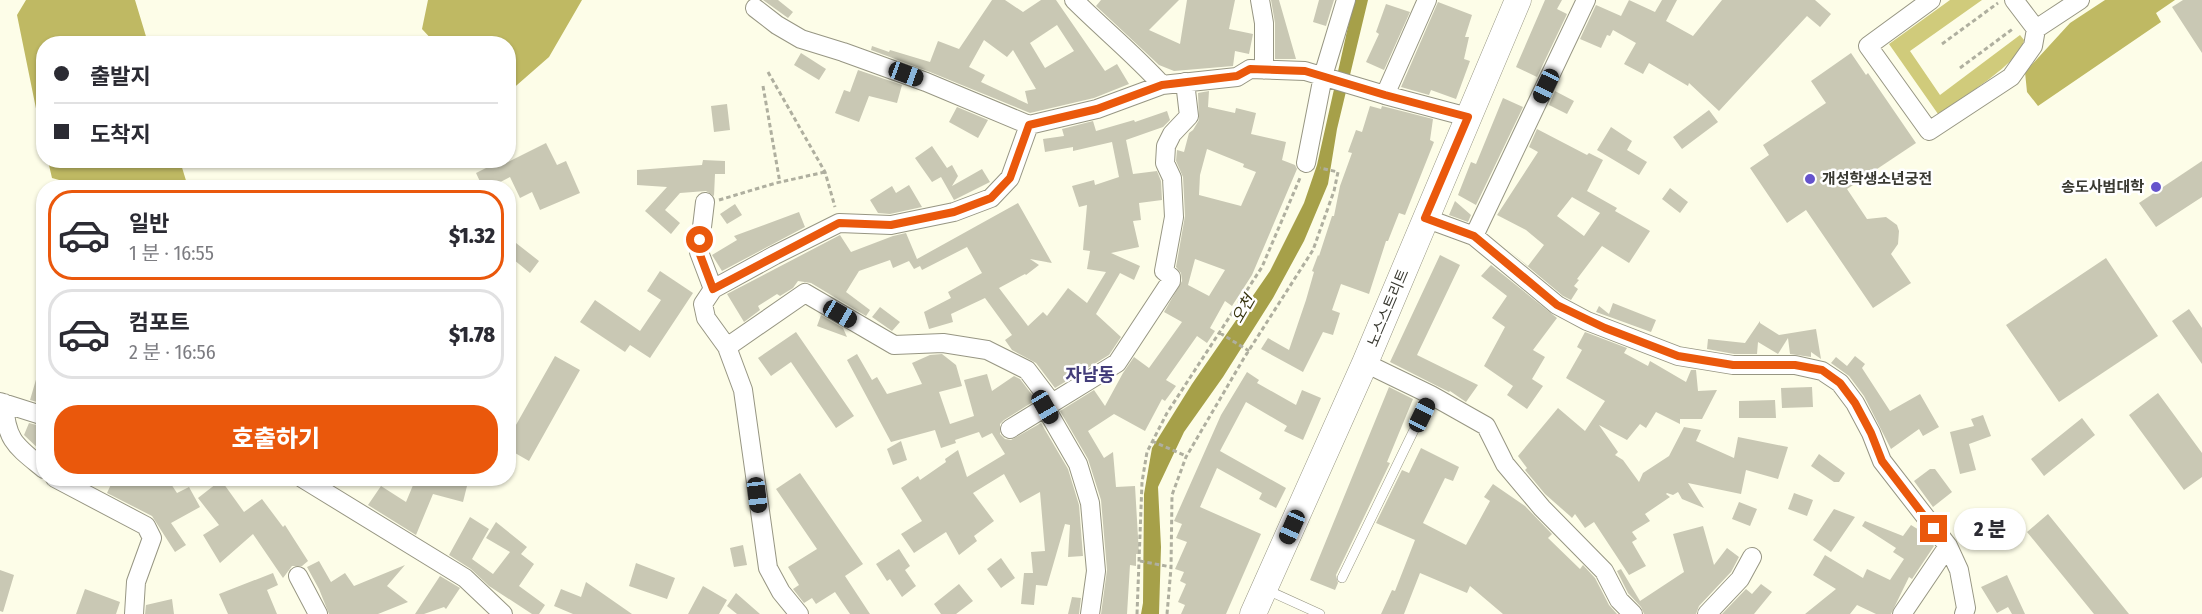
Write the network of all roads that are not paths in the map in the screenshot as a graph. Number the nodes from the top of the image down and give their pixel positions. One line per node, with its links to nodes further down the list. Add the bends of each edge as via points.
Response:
1 (1074, 0): 15 (street)
2 (1260, 0): 12 (street)
3 (1346, 0): 13 (street)
4 (1427, 0): 16 (street)
5 (1518, 0): 17 (main road, 노스스트리트)
6 (1586, 0): 22 (street)
7 (1931, 0): 11 (street, via 1868,46 1929,131 2011,77 2033,46)
8 (2014, 0): 11 (street)
9 (2080, 0): 11 (street)
10 (755, 8): 18 (street, via 801,39 926,82)
11 (2036, 29)
12 (1264, 70): 13 (street, via 1305,71); 14 (street, via 1250,69 1237,76)
13 (1323, 76): 16 (street); 19 (street)
14 (1185, 82): 15 (street); 28 (street, via 1189,116 1166,146 1173,217 1164,271 1171,281 1117,363)
15 (1162, 85): 18 (street, via 1097,109)
16 (1385, 95): 17 (street)
17 (1468, 117): 21 (main road, 노스스트리트)
18 (1029, 125): 23 (street, via 1010,178 991,198 954,212 891,225 839,223)
19 (1306, 164)
20 (705, 202): 23 (street, via 699,252)
21 (1425, 218): 22 (street); 25 (main road, 노스스트리트)
22 (1474, 236): 34 (street, via 1557,305 1587,321 1678,356 1733,365 1795,365 1822,370 1840,383 1855,403 1882,461)
23 (713, 289): 24 (street, via 703,304 706,318)
24 (727, 347): 28 (street, via 805,293 894,345 943,344 987,350 1027,370); 42 (street, via 743,390 768,568)
25 (1365, 363): 26 (street); 38 (main road, 노스스트리트)
26 (1431, 395): 37 (lane); 46 (street, via 1486,426 1505,464 1604,571 1619,600)
27 (2, 403): 29 (street); 31 (street, via 5,425 15,446)
28 (1048, 405): 30 (street); 43 (street, via 1078,464 1090,503 1096,571)
29 (36, 414)
30 (1010, 429)
31 (36, 463)
32 (70, 486): 39 (street, via 146,526 152,538 136,582)
33 (315, 486): 41 (street, via 465,578)
34 (1948, 546): 48 (street); 49 (street, via 1959,570)
35 (1752, 557): 47 (street, via 1740,579)
36 (298, 576): 40 (street)
37 (1342, 578)
38 (1265, 588): 44 (main road, 노스스트리트); 45 (lane)
39 (134, 614)
40 (318, 614)
41 (503, 614)
42 (799, 614)
43 (1090, 614)
44 (1253, 614)
45 (1320, 614)
46 (1633, 614)
47 (1707, 614)
48 (1902, 614)
49 (1964, 614)

